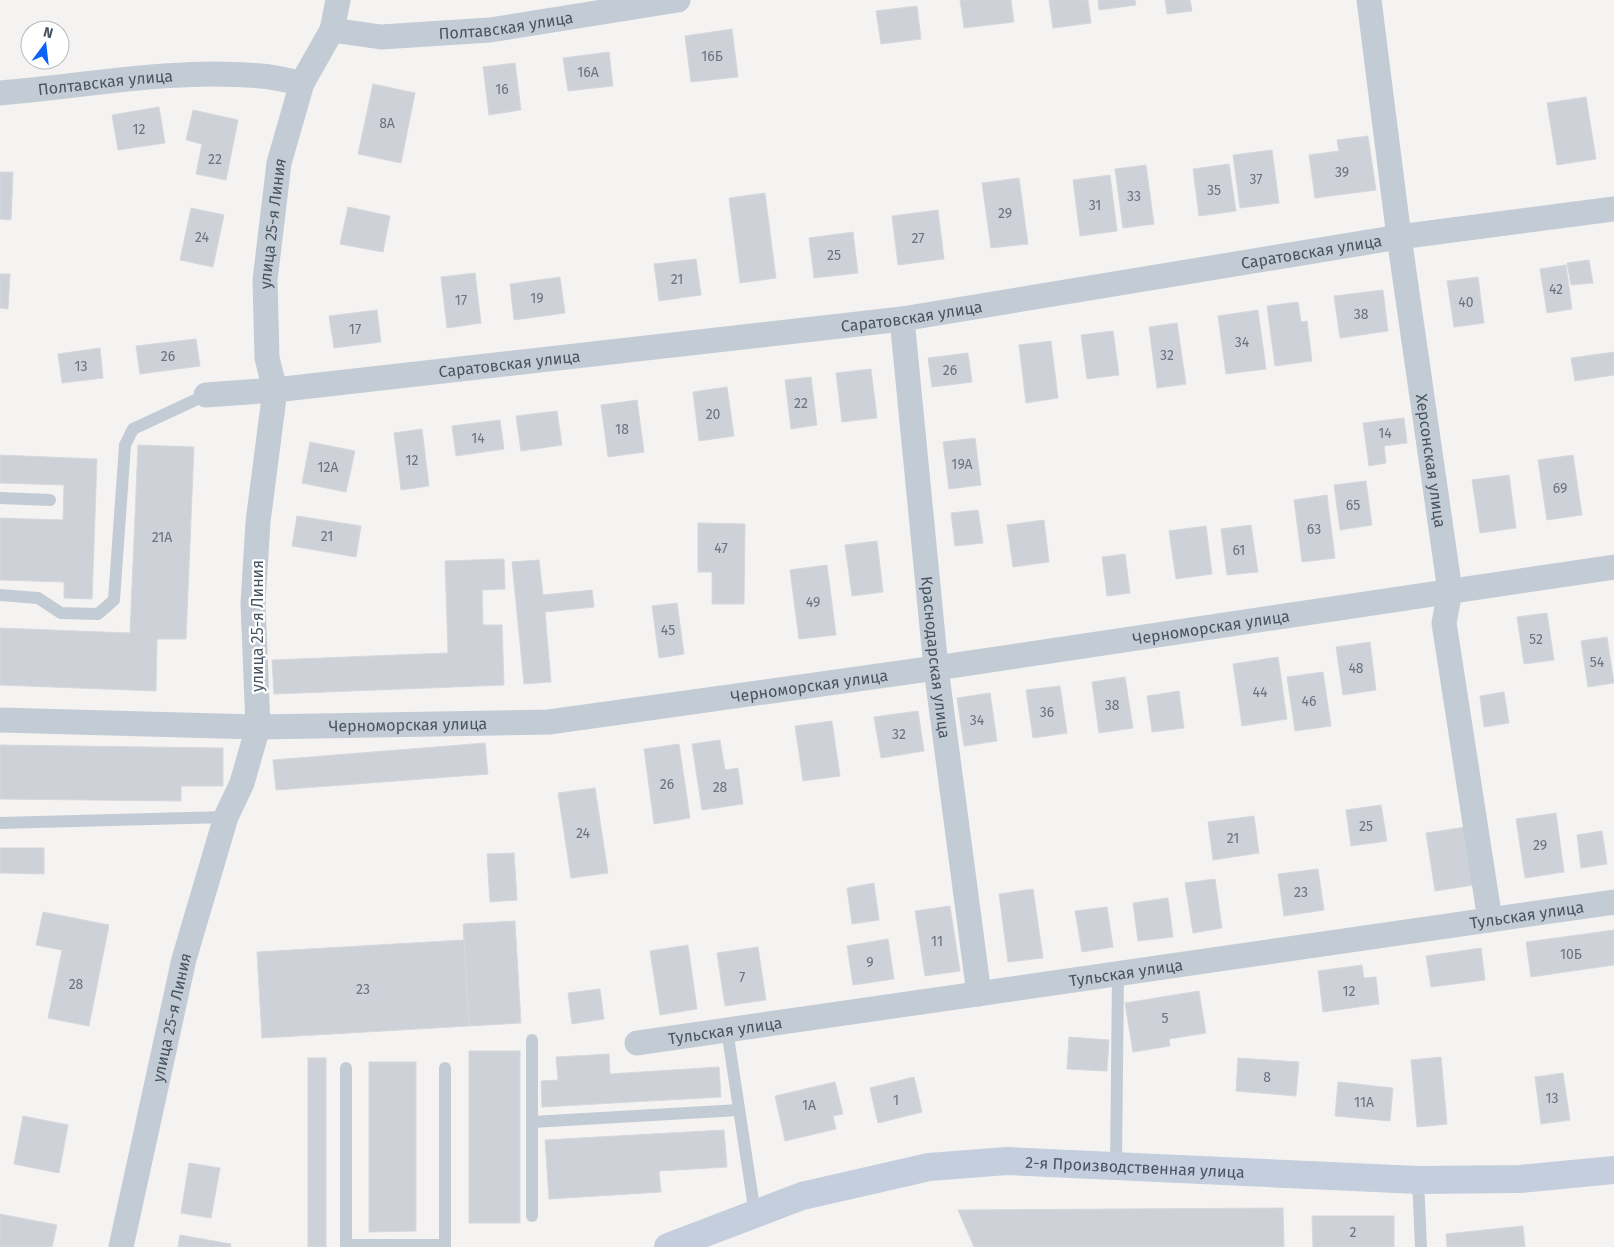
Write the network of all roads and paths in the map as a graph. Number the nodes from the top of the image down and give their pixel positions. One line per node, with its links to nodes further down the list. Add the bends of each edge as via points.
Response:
1 (338, 0): 4 (street, улица 25-я Линия)
2 (678, 0): 4 (street, Полтавская улица, via 490,30 382,37)
3 (1369, 0): 8 (street, Херсонская улица)
4 (332, 30): 5 (street, улица 25-я Линия)
5 (302, 83): 6 (street, Полтавская улица, via 262,76 206,74); 10 (street, улица 25-я Линия, via 279,163 265,280 267,358)
6 (0, 93)
7 (1614, 209): 8 (street, Саратовская улица)
8 (1399, 237): 9 (street, Саратовская улица); 15 (street, Херсонская улица)
9 (902, 319): 10 (street, Саратовская улица); 17 (street, Краснодарская улица)
10 (275, 390): 11 (street, Саратовская улица); 19 (street, улица 25-я Линия, via 258,522 253,603)
11 (206, 394): 16 (lane, via 133,429 125,445 114,600 98,614 61,613 38,598)
12 (0, 498): 13 (lane)
13 (50, 500)
14 (1614, 567): 15 (street, Черноморская улица)
15 (1450, 591): 17 (street, Черноморская улица); 23 (street, Херсонская улица, via 1444,623)
16 (0, 594)
17 (936, 668): 19 (street, Черноморская улица, via 549,722); 25 (street, Краснодарская улица)
18 (0, 720): 19 (street, Черноморская улица)
19 (258, 727): 20 (street, улица 25-я Линия, via 242,783)
20 (226, 818): 21 (lane); 39 (street, улица 25-я Линия, via 184,959)
21 (0, 823)
22 (1614, 902): 23 (street, Тульская улица)
23 (1490, 920): 24 (street, Тульская улица)
24 (1118, 974): 25 (street, Тульская улица); 33 (lane)
25 (979, 994): 26 (street, Тульская улица)
26 (727, 1030): 28 (street, Тульская улица); 31 (lane)
27 (532, 1040): 32 (lane)
28 (637, 1043)
29 (346, 1068): 38 (lane, via 346,1245)
30 (445, 1068): 38 (lane)
31 (739, 1110): 32 (lane); 36 (lane)
32 (532, 1122): 37 (lane)
33 (1116, 1166): 35 (street, 2-я Производственная улица); 36 (street, 2-я Производственная улица, via 1007,1161 929,1167 802,1196)
34 (1614, 1170): 35 (street, 2-я Производственная улица, via 1520,1179)
35 (1418, 1180): 41 (lane)
36 (755, 1214): 40 (street, 2-я Производственная улица)
37 (532, 1216)
38 (445, 1246)
39 (121, 1247)
40 (668, 1247)
41 (1421, 1247)

